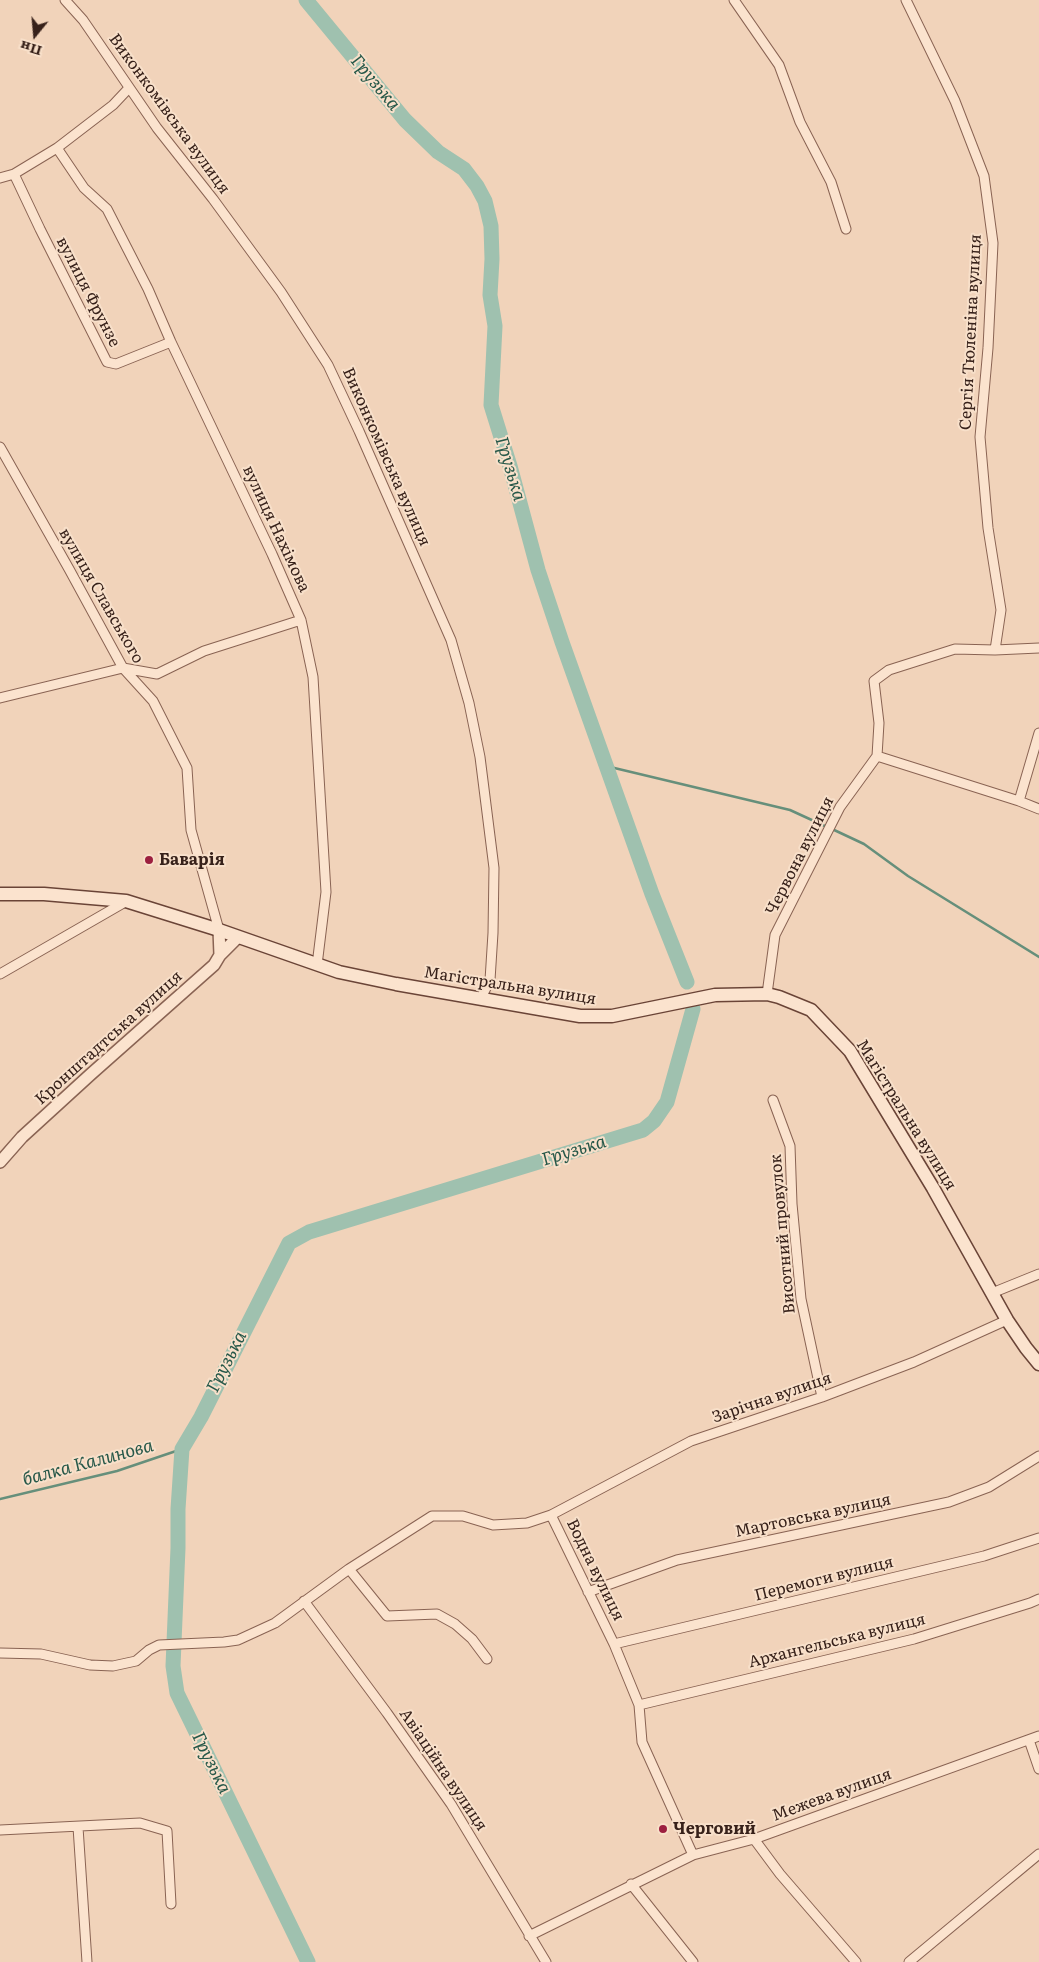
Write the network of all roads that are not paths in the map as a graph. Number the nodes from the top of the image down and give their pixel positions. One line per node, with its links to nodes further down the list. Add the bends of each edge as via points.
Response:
1 (65, 0): 4 (street, Виконкомівська вулиця, via 83,20)
2 (734, 0): 8 (street, via 779,64 800,122 831,182)
3 (906, 0): 13 (street, Сергія Тюленіна вулиця, via 955,101 984,176 993,243 980,437 988,528 1001,610)
4 (129, 88): 5 (street, via 113,105); 28 (street, Виконкомівська вулиця, via 281,292 328,365 451,640 480,757 494,868 490,980)
5 (57, 148): 6 (street); 9 (street, вулиця Нахімова, via 84,188 107,209)
6 (14, 174): 7 (street); 9 (street, вулиця Фрунзе, via 108,362 116,364)
7 (0, 178)
8 (846, 229)
9 (171, 342): 11 (street, вулиця Нахімова)
10 (0, 447): 14 (street, вулиця Славського)
11 (301, 620): 14 (street, via 204,651 157,674); 25 (street, вулиця Нахімова, via 313,677 326,892)
12 (1039, 648): 13 (street)
13 (995, 650): 17 (street, via 955,649 889,670 874,681 879,723)
14 (122, 668): 15 (street); 22 (street, вулиця Славського, via 153,701 187,768 191,830)
15 (0, 698)
16 (1039, 733): 18 (street)
17 (877, 756): 18 (street); 27 (street, Червона вулиця, via 840,807 775,935)
18 (1019, 801): 19 (street)
19 (1039, 809)
20 (0, 894): 21 (main road, Магістральна вулиця)
21 (126, 901): 22 (main road, Магістральна вулиця); 26 (street)
22 (219, 930): 23 (main road, Магістральна вулиця); 24 (street)
23 (238, 937): 24 (street, Кронштадтська вулиця); 25 (main road, Магістральна вулиця)
24 (220, 955): 30 (street, Кронштадтська вулиця, via 214,966 22,1137)
25 (317, 965): 28 (main road, Магістральна вулиця, via 358,977)
26 (0, 974)
27 (767, 994): 28 (main road, Магістральна вулиця, via 715,995 612,1016 580,1016); 32 (main road, Магістральна вулиця, via 810,1010 850,1051 934,1188)
28 (481, 998)
29 (773, 1100): 35 (street, Висотний провулок, via 790,1146 801,1299)
30 (0, 1162)
31 (1039, 1274): 32 (street)
32 (992, 1293): 33 (main road, Магістральна вулиця)
33 (1007, 1320): 34 (main road, Магістральна вулиця); 35 (street, Зарічна вулиця, via 914,1362)
34 (1039, 1364)
35 (822, 1397): 37 (street, Зарічна вулиця, via 691,1441)
36 (1039, 1456): 40 (street, Мартовська вулиця, via 989,1487 950,1502 677,1560)
37 (551, 1515): 39 (street, Водна вулиця, via 528,1523 493,1525 463,1516 432,1516); 40 (street, Водна вулиця)
38 (1039, 1538): 43 (street, Перемоги вулиця, via 984,1556)
39 (349, 1569): 42 (street, Водна вулиця); 45 (street, via 387,1616 437,1614 472,1639)
40 (588, 1592): 43 (street, Водна вулиця)
41 (1039, 1599): 46 (street, Архангельська вулиця, via 914,1639)
42 (304, 1601): 44 (street, Водна вулиця, via 275,1623 238,1640 154,1648 136,1661 113,1666 90,1665 41,1654); 57 (street, Авіаційна вулиця, via 451,1804)
43 (614, 1644): 46 (street, Водна вулиця)
44 (0, 1653)
45 (487, 1659)
46 (639, 1705): 53 (street, Водна вулиця, via 642,1742)
47 (1039, 1736): 48 (street, Межева вулиця)
48 (1028, 1740): 49 (street); 52 (street, Межева вулиця)
49 (1039, 1769)
50 (78, 1827): 51 (street); 56 (street, via 140,1823 167,1831); 58 (street)
51 (0, 1830)
52 (754, 1840): 53 (street, Межева вулиця); 61 (street)
53 (693, 1854): 55 (street, Межева вулиця)
54 (1039, 1854): 62 (street)
55 (631, 1884): 57 (street, Межева вулиця); 60 (street)
56 (171, 1904)
57 (529, 1936): 59 (street, Авіаційна вулиця)
58 (88, 1962)
59 (546, 1962)
60 (693, 1962)
61 (856, 1962)
62 (908, 1962)

